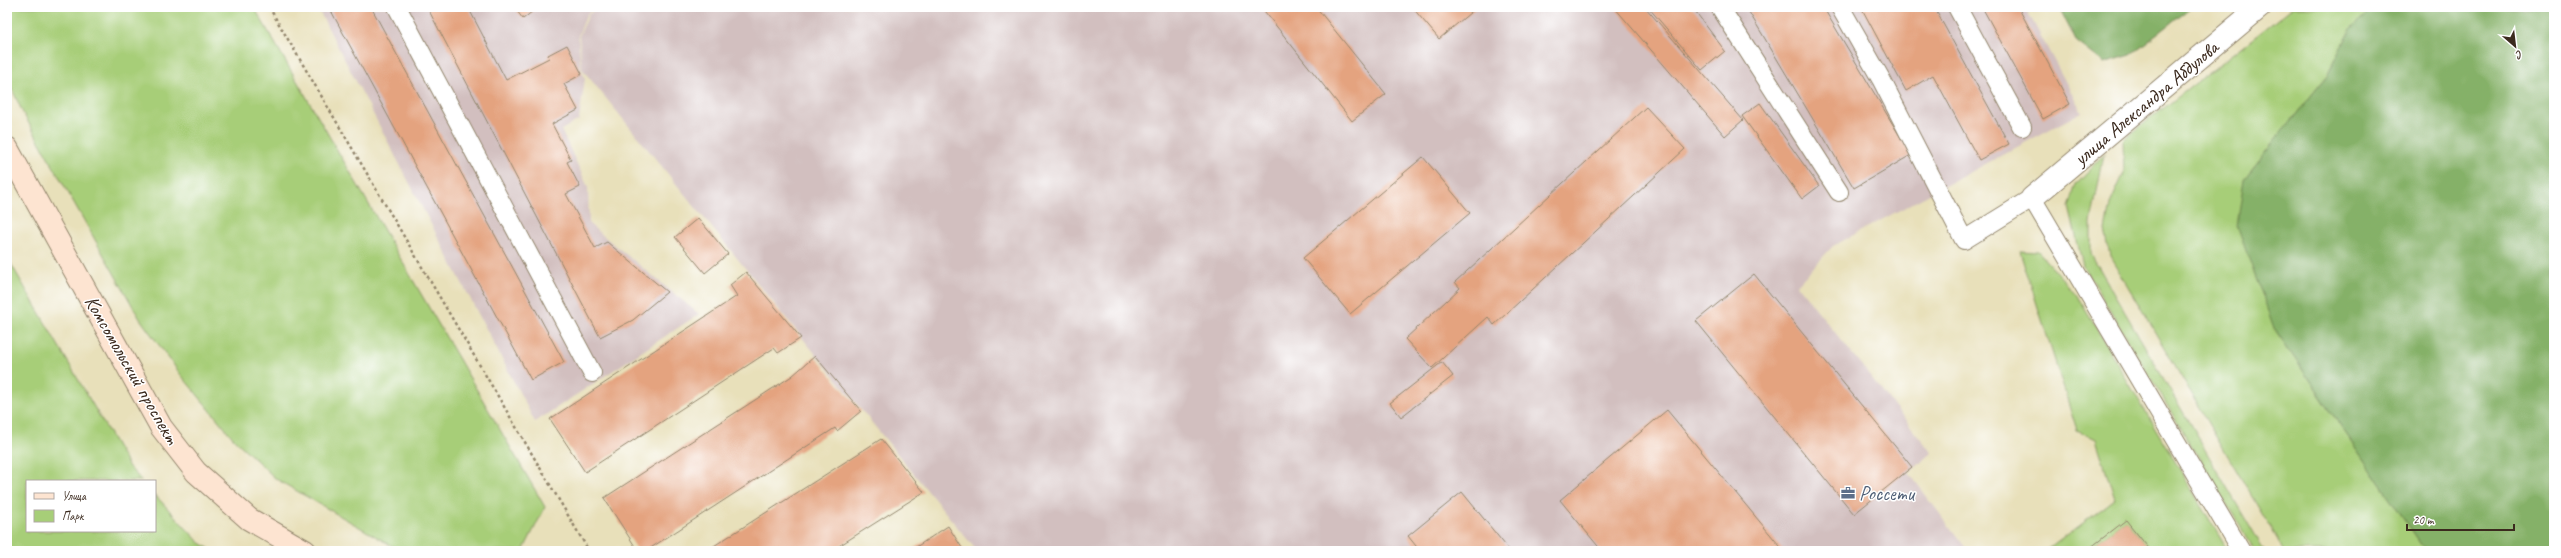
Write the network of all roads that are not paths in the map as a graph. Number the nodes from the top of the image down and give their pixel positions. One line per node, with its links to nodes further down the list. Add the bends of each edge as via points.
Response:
1 (397, 7): 10 (lane)
2 (1720, 7): 8 (lane)
3 (1840, 7): 9 (lane, via 1964,240)
4 (1957, 7): 6 (lane)
5 (2260, 7): 9 (street, улица Александра Абдулова)
6 (2022, 127)
7 (7, 148): 11 (street, Комсомольский проспект, via 161,427 196,472 249,519)
8 (1839, 192)
9 (2032, 198): 12 (lane)
10 (592, 373)
11 (305, 551)
12 (2241, 551)

